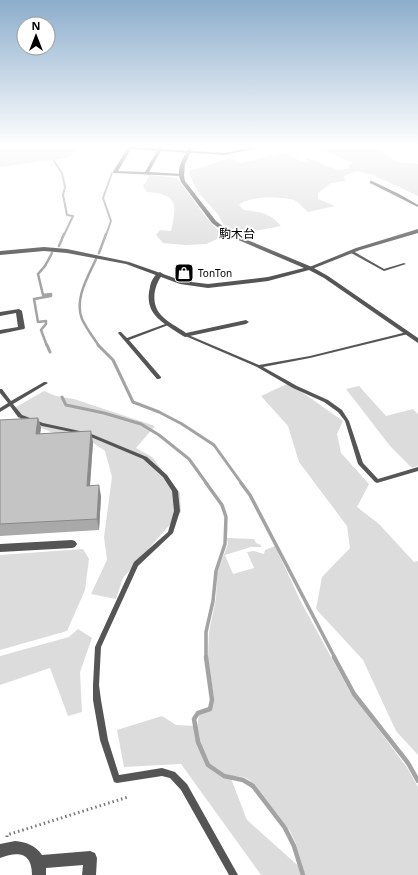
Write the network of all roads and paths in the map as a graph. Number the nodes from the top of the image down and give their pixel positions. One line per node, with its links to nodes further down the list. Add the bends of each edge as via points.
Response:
1 (189, 188): 8 (street, via 221,229 250,244)
2 (383, 188): 3 (lane)
3 (418, 206)
4 (418, 231): 5 (street)
5 (352, 252): 7 (lane, via 384,270); 8 (street)
6 (0, 253): 9 (street, via 44,249 67,251 127,263)
7 (404, 264)
8 (310, 268): 9 (street, via 268,279 208,286 182,283); 15 (street)
9 (160, 274): 12 (street, via 153,286 152,299 158,316)
10 (0, 314): 13 (street, via 19,310 22,328)
11 (246, 322): 16 (street)
12 (169, 324): 16 (street); 17 (lane)
13 (0, 332)
14 (120, 333): 17 (lane)
15 (407, 333): 18 (street); 19 (lane, via 310,357)
16 (185, 335): 19 (lane)
17 (126, 340): 20 (lane)
18 (418, 341)
19 (259, 366): 25 (lane, via 340,411 347,421 361,464 377,481)
20 (159, 378)
21 (46, 383): 23 (lane)
22 (0, 390): 23 (lane)
23 (12, 404): 24 (lane); 32 (lane, via 20,416 42,424 87,434 145,458 157,468 175,491 177,511 170,533 136,564 98,647 97,700 104,740 117,779 162,772 172,775 184,787)
24 (0, 410)
25 (418, 469)
26 (72, 544): 27 (street)
27 (0, 548)
28 (128, 797): 29 (path, via 7,835)
29 (4, 849): 30 (street, via 17,846 26,848 33,854)
30 (38, 868): 31 (street, via 90,858)
31 (89, 875)
32 (234, 875)

